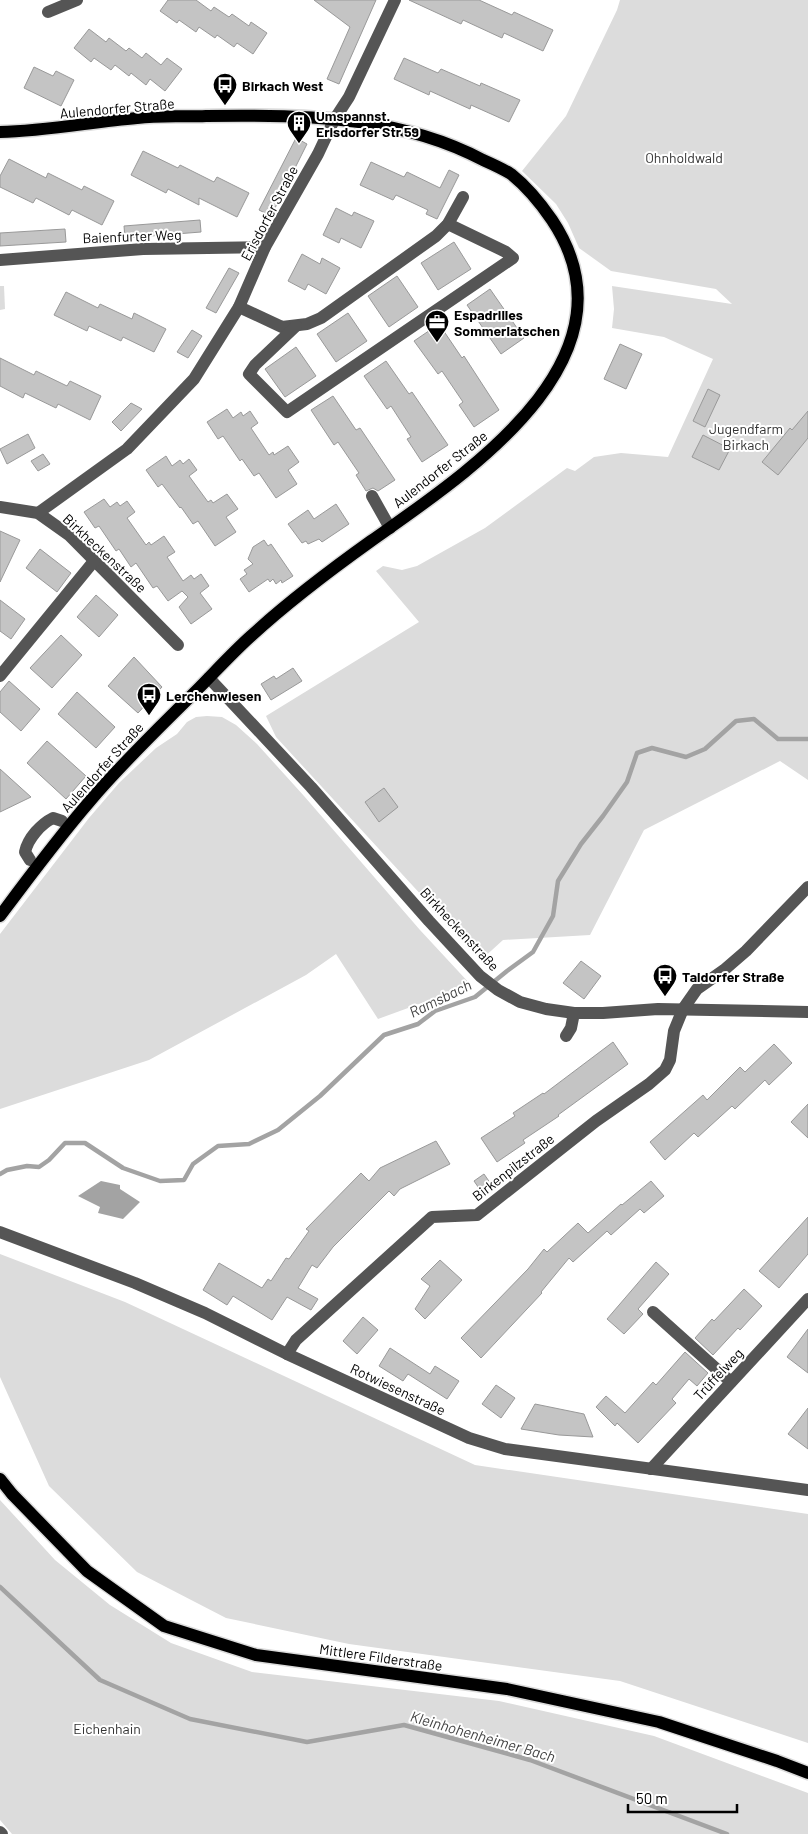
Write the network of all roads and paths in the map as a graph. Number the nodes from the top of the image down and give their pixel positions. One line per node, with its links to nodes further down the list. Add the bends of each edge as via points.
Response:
1 (77, 0): 3 (street)
2 (395, 0): 4 (street, Erisdorfer Straße, via 349,97)
3 (48, 12)
4 (334, 120): 5 (main road, Aulendorfer Straße, via 303,116 141,117 30,132); 8 (street, Erisdorfer Straße); 15 (main road, Aulendorfer Straße, via 367,123 446,142 511,174 559,230 574,271 577,311 574,332 567,352 536,400 484,457)
5 (0, 132)
6 (463, 197): 7 (street)
7 (448, 224): 11 (street, via 337,308 314,321); 11 (street, via 513,258 286,412 249,374)
8 (265, 247): 9 (street, Baienfurter Weg, via 143,249); 10 (street, Erisdorfer Straße)
9 (0, 260)
10 (239, 307): 11 (street, via 282,327); 14 (street, Erisdorfer Straße, via 194,379 128,450)
11 (296, 326)
12 (372, 496): 15 (street)
13 (0, 507): 14 (street, Birkheckenstraße)
14 (38, 513): 16 (street, Birkheckenstraße, via 68,535)
15 (390, 528): 19 (main road, Aulendorfer Straße, via 292,601)
16 (94, 561): 17 (street, Birkheckenstraße); 18 (street)
17 (178, 645)
18 (0, 676)
19 (209, 678): 23 (main road, Aulendorfer Straße, via 92,798); 26 (street, Birkheckenstraße, via 480,976 520,1002)
20 (62, 821): 21 (street, via 53,818 46,822 27,843 25,852)
21 (30, 860)
22 (808, 887): 24 (street, via 746,951 698,989)
23 (0, 916)
24 (683, 1009): 25 (street, Birkheckenstraße); 26 (street, Birkheckenstraße); 31 (street, Birkenpilzstraße, via 665,1070 477,1215 432,1217 296,1340)
25 (808, 1012)
26 (574, 1013): 27 (street)
27 (566, 1036)
28 (0, 1232): 31 (street, Rotwiesenstraße, via 205,1312)
29 (808, 1299): 32 (street, Trüffelweg)
30 (653, 1312): 32 (street)
31 (286, 1354): 33 (street, Rotwiesenstraße, via 469,1438 505,1449)
32 (731, 1382): 33 (street, Trüffelweg)
33 (651, 1469): 35 (street, Rotwiesenstraße)
34 (0, 1479): 36 (main road, Mittlere Filderstraße, via 87,1571 164,1626 256,1655 507,1688 659,1722)
35 (808, 1490)
36 (808, 1773)

